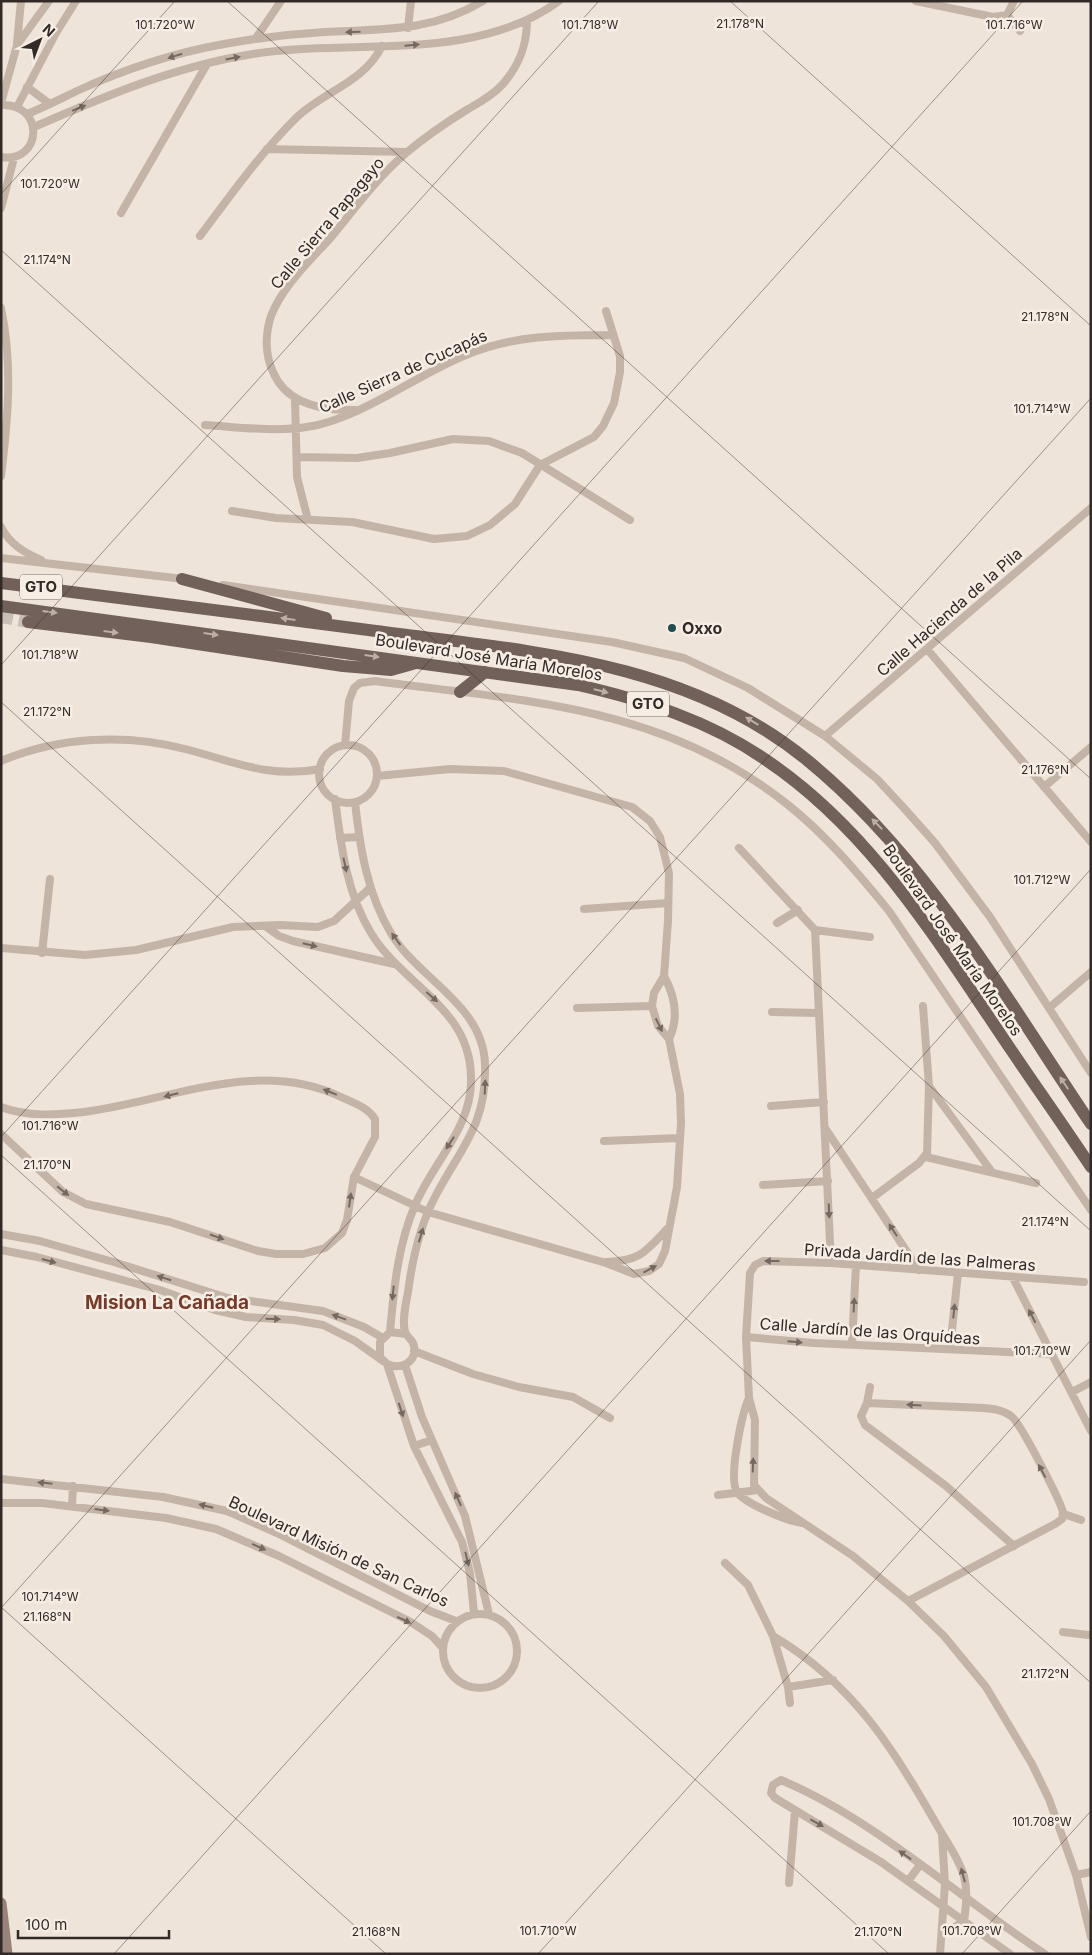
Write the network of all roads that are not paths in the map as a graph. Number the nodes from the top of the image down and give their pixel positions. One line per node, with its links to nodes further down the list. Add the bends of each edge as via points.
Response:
1 (21, 1): 15 (street)
2 (49, 1): 15 (street)
3 (76, 1): 18 (street)
4 (281, 1): 14 (street)
5 (411, 1): 12 (street)
6 (483, 1): 12 (street, via 449,19)
7 (559, 1): 11 (street)
8 (916, 1): 10 (street, via 993,16)
9 (1014, 1): 10 (street)
10 (1007, 15): 13 (street)
11 (527, 20): 16 (street, one-way to 11, via 456,40); 25 (street, Calle Sierra Papagayo, via 527,39 522,54 500,87)
12 (408, 28): 14 (street, one-way to 14)
13 (1020, 31)
14 (256, 38): 20 (street, one-way to 20, via 151,63)
15 (17, 45): 19 (street)
16 (382, 46): 17 (street, one-way to 16, via 264,53); 24 (street, via 368,66 345,85 307,108)
17 (207, 64): 23 (street, one-way to 17, via 140,84); 29 (street)
18 (27, 87): 20 (street); 21 (street)
19 (1, 104): 21 (street)
20 (50, 104): 22 (street)
21 (17, 107): 22 (street)
22 (27, 114): 23 (street)
23 (34, 127): 27 (street, via 30,146)
24 (268, 149): 25 (street); 30 (street)
25 (407, 152): 34 (street, Calle Sierra Papagayo, via 370,188 294,280 271,317 267,344 269,364 275,377)
26 (1, 157): 27 (street)
27 (14, 158): 28 (street)
28 (1, 208)
29 (121, 213)
30 (200, 236)
31 (1, 308): 38 (street, via 9,373)
32 (606, 311): 33 (street)
33 (612, 335): 35 (street, Calle Sierra de Cucapás, via 543,337 485,347); 40 (street, via 620,356 620,372 614,403 603,426 594,437)
34 (295, 399): 35 (street, via 338,410); 37 (street)
35 (356, 410): 37 (street, Calle Sierra de Cucapás)
36 (205, 425): 37 (street, Calle Sierra de Cucapás)
37 (297, 428): 39 (street)
38 (3, 453): 41 (street)
39 (297, 458): 40 (street, via 357,458 453,439 507,446); 44 (street, via 297,477)
40 (540, 465): 44 (street, via 504,515 467,536 434,539 352,522); 45 (street)
41 (1, 476)
42 (1091, 508): 54 (street, Calle Hacienda de la Pila)
43 (232, 511): 44 (street)
44 (308, 520)
45 (630, 520)
46 (1, 527): 48 (street, via 9,541 21,550)
47 (1, 558): 48 (street)
48 (50, 563): 49 (street)
49 (182, 579): 53 (main road); 58 (street, via 571,635 656,651 684,658 731,678)
50 (1, 582): 53 (main road, Boulevard José María Morelos / GTO, one-way to 50)
51 (1, 606): 55 (main road, Boulevard José María Morelos / GTO, one-way to 55)
52 (28, 622): 55 (main road, one-way to 55, via 350,667 391,670)
53 (377, 631): 100 (main road, Boulevard José María Morelos / GTO, one-way to 53, via 929,887 889,837 806,759 764,729 682,688 617,668 512,648)
54 (928, 649): 58 (street, Calle Hacienda de la Pila); 64 (street)
55 (418, 662): 56 (main road, Boulevard José María Morelos / GTO)
56 (486, 672): 57 (main road); 106 (main road, Boulevard José María Morelos / GTO, one-way to 106, via 578,685 665,710 733,740 805,789 838,818 894,881)
57 (460, 692): 59 (street, via 375,681 360,683 354,688 349,701); 114 (street, via 575,708 672,736 724,762 786,803 838,850 889,910)
58 (825, 736): 89 (street, via 877,779 934,843 990,917)
59 (345, 745): 62 (street, via 328,752); 63 (street, via 364,750 376,766)
60 (1091, 747): 64 (street)
61 (1, 761): 62 (street, via 49,744 133,741 183,748 263,771)
62 (320, 769): 65 (street, via 322,786)
63 (377, 776): 66 (street, via 370,793); 74 (street, via 489,769 632,807 650,821 664,848 669,873)
64 (1044, 787): 69 (street)
65 (335, 799): 66 (street); 68 (street)
66 (355, 802): 67 (street)
67 (359, 837): 68 (street); 72 (street)
68 (340, 838): 73 (street, one-way to 73)
69 (1091, 842)
70 (739, 848): 76 (street)
71 (50, 879): 82 (street)
72 (370, 888): 73 (street); 92 (street, one-way to 72, via 459,1004 419,967 394,937)
73 (355, 901): 78 (street, via 326,926); 83 (street, via 370,932)
74 (668, 903): 75 (street); 85 (street)
75 (584, 909)
76 (798, 910): 77 (street); 79 (street)
77 (777, 923)
78 (266, 926): 82 (street, via 223,929 136,950 85,955); 83 (street, one-way to 83, via 293,941)
79 (815, 930): 80 (street); 91 (street)
80 (870, 937)
81 (1, 948): 82 (street)
82 (42, 953)
83 (394, 964): 93 (street, one-way to 93, via 444,1008)
84 (1091, 972): 89 (street)
85 (664, 976): 86 (street, via 654,993); 94 (street, via 675,1013)
86 (652, 1006): 88 (street); 94 (street, one-way to 94, via 658,1026)
87 (923, 1006): 96 (street)
88 (577, 1008)
89 (1049, 1008): 95 (street)
90 (772, 1012): 91 (street)
91 (818, 1012): 97 (street)
92 (473, 1025): 93 (street); 115 (street, one-way to 92, via 477,1124 484,1096 485,1061)
93 (460, 1032): 113 (street, one-way to 113, via 467,1048 471,1077 467,1108 456,1134 424,1184)
94 (669, 1039): 103 (street, via 680,1094)
95 (1091, 1073)
96 (929, 1086): 105 (street); 107 (street)
97 (824, 1102): 98 (street); 101 (street)
98 (771, 1106)
99 (1, 1107): 108 (street, one-way to 99, via 373,1144 375,1119 360,1106 330,1091 297,1081 245,1080 73,1113 29,1114)
100 (1091, 1124)
101 (824, 1127): 109 (street); 112 (street)
102 (1, 1134): 108 (street, one-way to 108, via 63,1192 86,1204 170,1222 276,1254 309,1253 325,1248 338,1238 345,1227)
103 (680, 1138): 104 (street); 116 (street, via 674,1205)
104 (604, 1141)
105 (926, 1157): 107 (street); 112 (street)
106 (1091, 1167)
107 (992, 1172): 110 (street)
108 (354, 1177): 113 (street)
109 (828, 1181): 111 (street); 120 (street, one-way to 120)
110 (1036, 1183)
111 (763, 1185)
112 (872, 1198): 122 (street, one-way to 112)
113 (415, 1205): 115 (street); 127 (street, one-way to 127, via 395,1280)
114 (1091, 1210)
115 (428, 1212): 119 (street); 126 (street, one-way to 115, via 410,1275)
116 (668, 1228): 119 (street, via 648,1249 631,1260); 119 (street, one-way to 116, via 627,1273 650,1271 663,1257)
117 (1, 1234): 127 (street, one-way to 117, via 323,1312 228,1298 40,1241)
118 (1, 1250): 133 (street, one-way to 133, via 160,1290 214,1310 246,1317 323,1325)
119 (606, 1262)
120 (831, 1263): 121 (street, Privada Jardín de las Palmeras); 128 (street, Privada Jardín de las Palmeras, one-way to 128, via 769,1260 755,1265 747,1288)
121 (856, 1265): 122 (street, Privada Jardín de las Palmeras); 129 (street, one-way to 121)
122 (919, 1270): 123 (street, Privada Jardín de las Palmeras)
123 (958, 1273): 124 (street, Privada Jardín de las Palmeras); 130 (street, one-way to 123)
124 (1013, 1278): 125 (street, Privada Jardín de las Palmeras); 132 (street, one-way to 124)
125 (1084, 1282)
126 (406, 1334): 127 (street); 131 (street)
127 (386, 1335): 133 (street, via 379,1352)
128 (746, 1337): 129 (street, Calle Jardín de las Orquídeas, one-way to 129); 138 (street)
129 (852, 1344): 130 (street, Calle Jardín de las Orquídeas)
130 (950, 1350): 132 (street, Calle Jardín de las Orquídeas)
131 (414, 1351): 134 (street); 140 (street, via 480,1376 573,1397)
132 (1052, 1354): 137 (street)
133 (385, 1362): 134 (street, via 399,1367); 143 (street, one-way to 143)
134 (405, 1365): 142 (street)
135 (1091, 1382): 137 (street)
136 (870, 1386): 139 (street)
137 (1072, 1392): 141 (street)
138 (749, 1398): 148 (street, one-way to 138, via 753,1478 755,1420); 150 (street, via 742,1417 737,1450 734,1482)
139 (867, 1403): 153 (street, one-way to 139, via 1023,1432 1010,1415 984,1408); 156 (street, via 861,1416 865,1425 946,1486)
140 (610, 1418)
141 (1091, 1431)
142 (432, 1440): 143 (street); 145 (street)
143 (414, 1446): 147 (street)
144 (1, 1479): 146 (street, Boulevard Misión de San Carlos, one-way to 144)
145 (450, 1482): 147 (street); 160 (street, one-way to 145, via 469,1529)
146 (73, 1486): 152 (street); 161 (street, Boulevard Misión de San Carlos, one-way to 146, via 227,1511 163,1497)
147 (436, 1487): 159 (street, one-way to 159, via 467,1556)
148 (758, 1490): 150 (street); 155 (street)
149 (718, 1494): 150 (street)
150 (738, 1494): 155 (street)
151 (1, 1503): 152 (street, Boulevard Misión de San Carlos)
152 (72, 1506): 165 (street, Boulevard Misión de San Carlos, one-way to 165, via 166,1518 231,1535 408,1621 432,1636)
153 (1064, 1514): 154 (street); 156 (street, via 1060,1521)
154 (1081, 1520)
155 (804, 1524): 158 (street, via 866,1566)
156 (1014, 1546): 158 (street)
157 (725, 1563): 163 (street, via 748,1585)
158 (908, 1601): 173 (street, via 944,1636 986,1686 1049,1799)
159 (474, 1613): 160 (street); 161 (street)
160 (489, 1614): 165 (street, via 501,1619 511,1629 518,1654 507,1677 496,1685 470,1687 458,1681 443,1660)
161 (456, 1621): 165 (street, via 446,1632)
162 (1063, 1632): 164 (street)
163 (773, 1636): 166 (street); 167 (street)
164 (1090, 1636)
165 (442, 1647)
166 (833, 1680): 167 (street); 170 (street, via 858,1706 904,1767)
167 (788, 1687): 168 (street)
168 (790, 1703)
169 (795, 1811): 171 (street, one-way to 169, via 833,1806 788,1783 776,1781 771,1789 773,1796); 174 (street, one-way to 174); 175 (street)
170 (942, 1834): 176 (street); 177 (street, one-way to 170, via 961,1866)
171 (920, 1865): 174 (street); 176 (street)
172 (1091, 1872): 173 (street)
173 (1076, 1875): 182 (street)
174 (908, 1881): 179 (street)
175 (789, 1883)
176 (944, 1884): 177 (street); 179 (street)
177 (967, 1897): 180 (street); 186 (street)
178 (1, 1903): 183 (street)
179 (943, 1907): 180 (street); 181 (street)
180 (964, 1921): 181 (street); 185 (street)
181 (942, 1935): 184 (street)
182 (1091, 1937)
183 (7, 1954)
184 (940, 1954)
185 (1010, 1954)
186 (1045, 1954)

